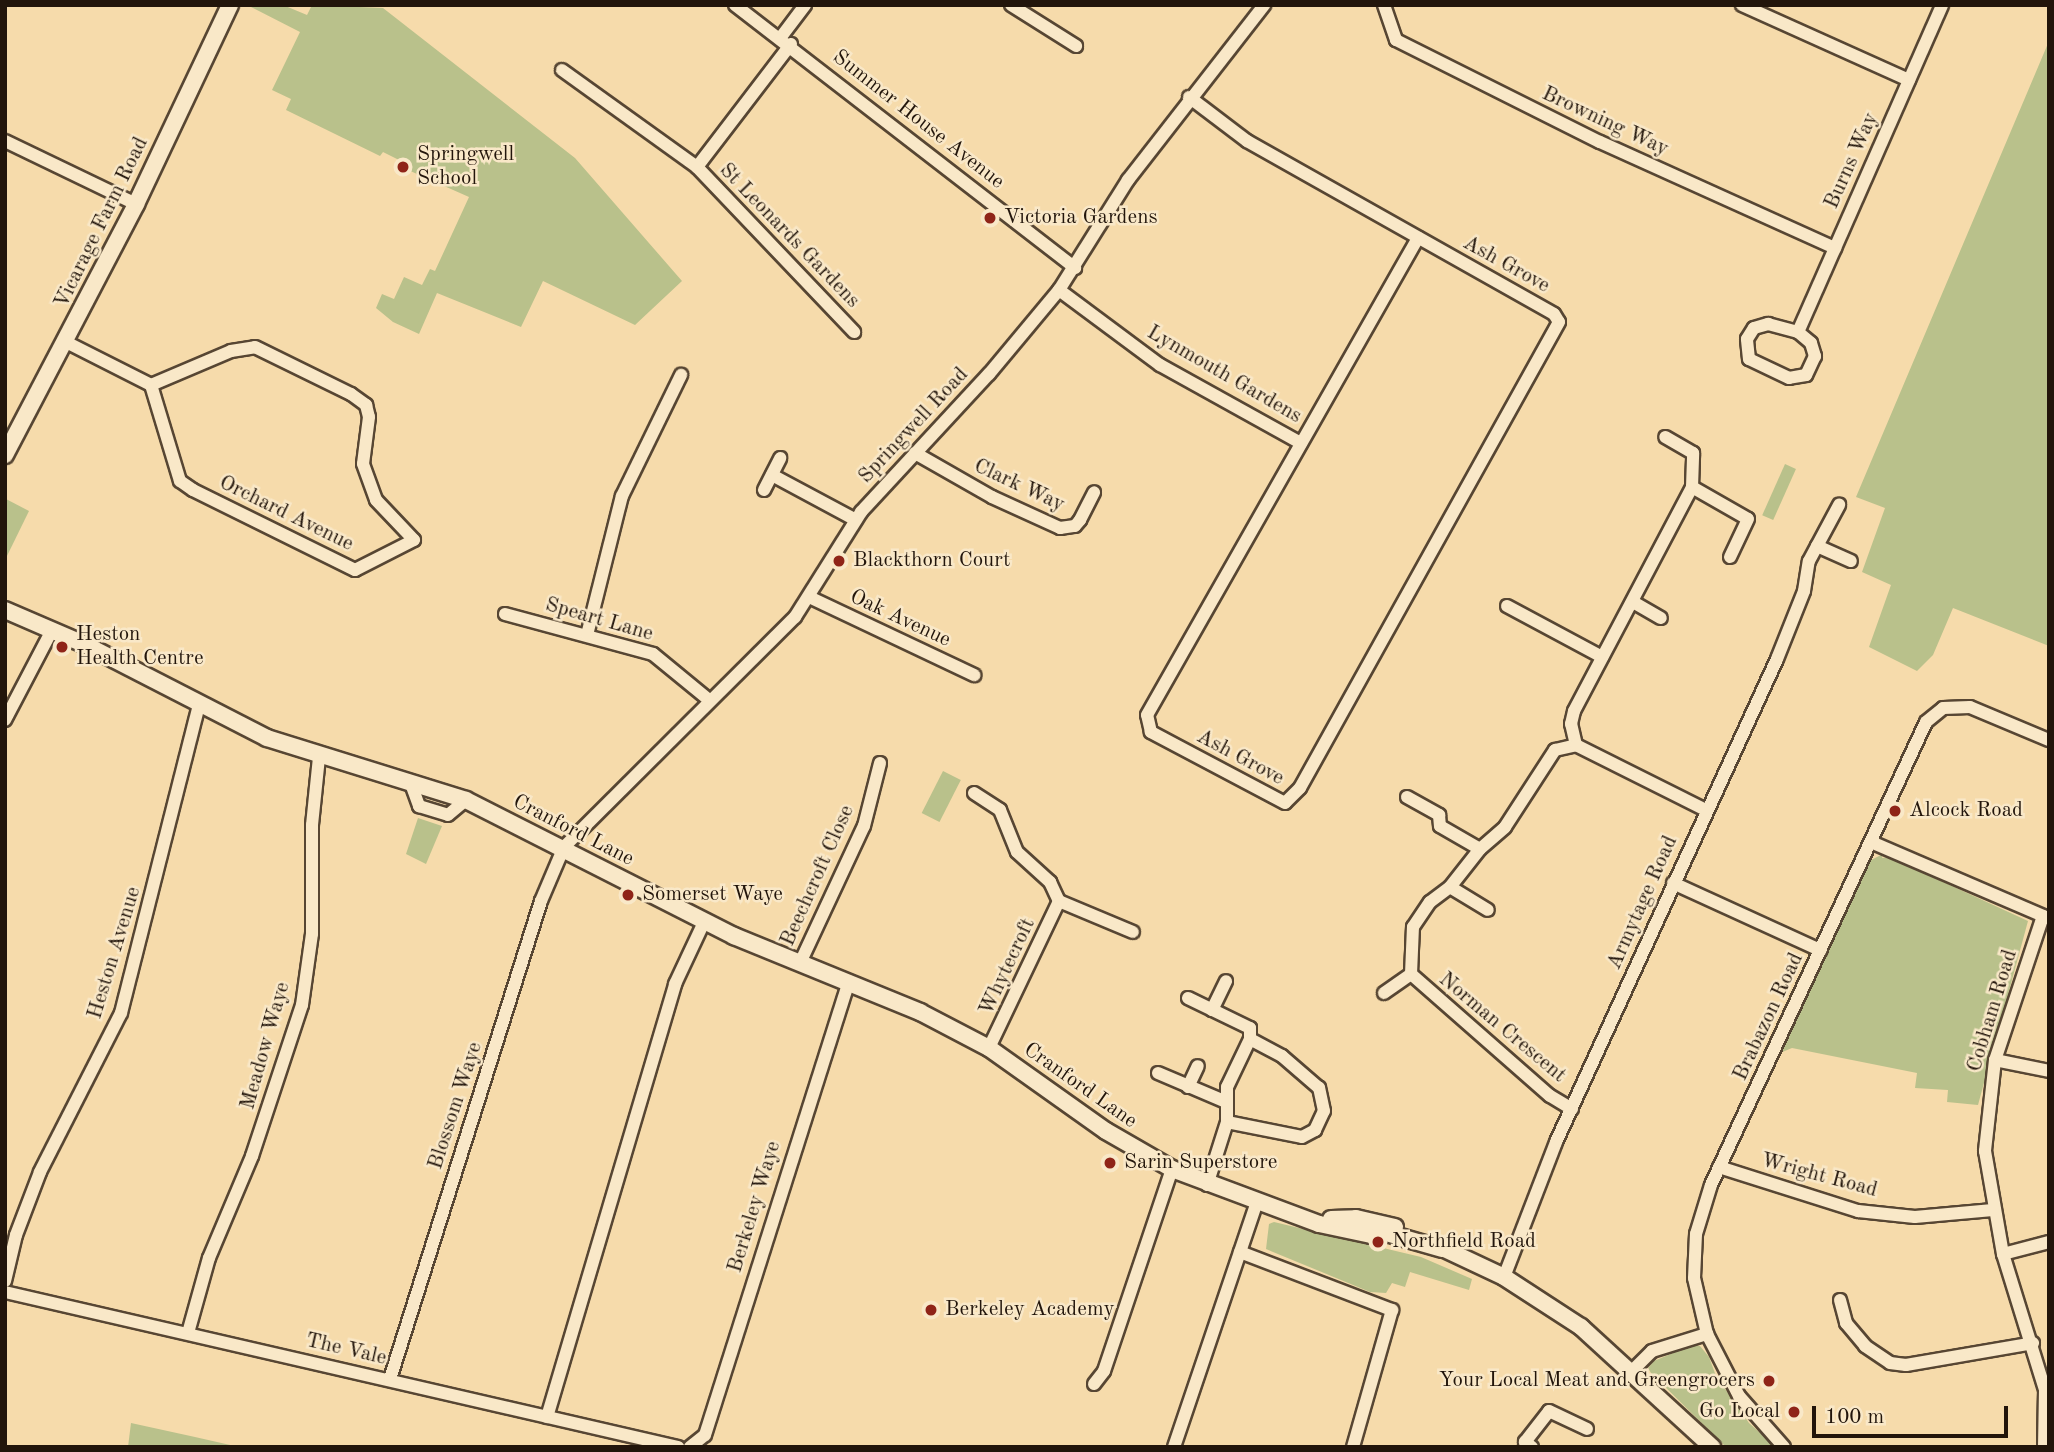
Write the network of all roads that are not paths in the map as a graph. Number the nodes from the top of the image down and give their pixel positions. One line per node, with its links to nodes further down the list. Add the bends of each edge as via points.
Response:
1 (230, 5): 16 (street, Vicarage Farm Road)
2 (735, 5): 9 (street, Summer House Avenue)
3 (805, 5): 9 (street)
4 (1011, 5): 10 (street)
5 (1264, 5): 13 (street, Springwell Road)
6 (1384, 5): 18 (street, Browning Way, via 1396,40 1600,142)
7 (1742, 5): 12 (street)
8 (1942, 5): 12 (street, Burns Way)
9 (786, 40): 15 (street, St Leonards Gardens); 19 (street, Summer House Avenue)
10 (1076, 46)
11 (562, 70): 15 (street, St Leonards Gardens)
12 (1909, 80): 18 (street, Burns Way)
13 (1189, 97): 17 (street, Ash Grove, via 1247,141); 19 (street, Springwell Road, via 1128,180)
14 (5, 141): 16 (street)
15 (697, 167): 21 (street, St Leonards Gardens)
16 (136, 204): 23 (street, Vicarage Farm Road)
17 (1418, 238): 27 (street, Ash Grove); 27 (street, Ash Grove, via 1554,314 1558,330 1300,788 1285,803 1151,732 1147,715)
18 (1835, 248): 22 (street, Burns Way)
19 (1075, 268): 20 (street, Springwell Road)
20 (1059, 290): 27 (street, Lynmouth Gardens, via 1160,365); 28 (street, Springwell Road)
21 (854, 332)
22 (1798, 332): 22 (street, via 1811,343 1815,356 1806,376 1789,378 1749,359 1745,349 1754,328 1769,324)
23 (66, 342): 25 (street); 29 (street, Vicarage Farm Road)
24 (681, 375): 47 (street, via 622,496)
25 (151, 385): 25 (street, Orchard Avenue, via 180,481 194,490 355,570 414,540 376,500 363,464 369,417 366,405 351,394 255,347 231,351)
26 (1665, 437): 32 (street, via 1693,453)
27 (1301, 443)
28 (915, 453): 34 (street, Clark Way, via 992,498 1060,527 1075,526); 36 (street, Springwell Road)
29 (5, 455)
30 (780, 458): 31 (street)
31 (772, 475): 33 (street); 36 (street)
32 (1692, 487): 38 (street, via 1748,519); 41 (street)
33 (764, 490)
34 (1094, 492)
35 (1839, 505): 37 (street, Armytage Road)
36 (856, 520): 40 (street, Springwell Road)
37 (1817, 546): 39 (street); 59 (street, Armytage Road, via 1777,659)
38 (1730, 557)
39 (1851, 561)
40 (809, 597): 49 (street, Oak Avenue); 50 (street, Springwell Road, via 795,617)
41 (1633, 602): 45 (street); 48 (street)
42 (1507, 606): 48 (street)
43 (5, 610): 46 (street, Cranford Lane)
44 (505, 614): 47 (street, Speart Lane)
45 (1661, 618)
46 (52, 630): 51 (street, Cranford Lane); 52 (street)
47 (587, 635): 50 (street, Speart Lane, via 653,654)
48 (1602, 657): 54 (street, via 1574,711 1571,724)
49 (974, 675)
50 (709, 700): 61 (street, Springwell Road)
51 (199, 704): 55 (street, Cranford Lane); 97 (street, Heston Avenue, via 121,1013 40,1172 16,1235)
52 (5, 720)
53 (2049, 740): 60 (street, Brabazon Road, via 1970,707 1943,708 1921,730)
54 (1576, 745): 59 (street); 62 (street, Norman Crescent, via 1555,750 1505,827)
55 (318, 757): 61 (street, Cranford Lane, via 410,780 466,800); 100 (street, Meadow Waye, via 312,825 312,934 302,1005 252,1156 209,1258)
56 (880, 763): 71 (street, Beechcroft Close, via 864,826)
57 (974, 793): 65 (street, Whytecroft, via 1000,810 1017,852 1050,882)
58 (1407, 797): 62 (street, via 1439,815 1440,826)
59 (1706, 810): 63 (street, Armytage Road)
60 (1871, 842): 67 (street); 70 (street, Brabazon Road)
61 (564, 847): 68 (street, Cranford Lane); 104 (street, Blossom Waye, via 541,901)
62 (1480, 849): 64 (street, Norman Crescent)
63 (1673, 883): 70 (street); 86 (street, Armytage Road)
64 (1451, 887): 66 (street); 72 (street, Norman Crescent, via 1430,901 1413,928)
65 (1059, 901): 69 (street, Whytecroft); 79 (street, Whytecroft)
66 (1488, 910)
67 (2046, 917): 80 (street, Cobham Road)
68 (704, 922): 71 (street, Cranford Lane); 107 (street, via 675,984)
69 (1133, 932)
70 (1820, 950): 88 (street, Brabazon Road)
71 (800, 962): 73 (street, Cranford Lane)
72 (1411, 974): 75 (street, Norman Crescent); 86 (street, Norman Crescent, via 1550,1096)
73 (849, 981): 79 (street, Cranford Lane); 109 (street, Berkeley Waye, via 705,1435)
74 (1226, 981): 77 (street)
75 (1384, 993)
76 (1188, 998): 77 (street)
77 (1212, 1010): 78 (street, via 1250,1028)
78 (1250, 1039): 85 (street); 87 (street, via 1282,1056 1319,1088 1324,1111 1315,1130 1302,1137)
79 (989, 1048): 89 (street, Cranford Lane, via 1106,1131)
80 (1996, 1060): 82 (street); 92 (street, Cobham Road, via 1985,1151)
81 (1198, 1066): 84 (street)
82 (2049, 1072)
83 (1158, 1073): 84 (street)
84 (1188, 1087): 85 (street)
85 (1224, 1101): 87 (street)
86 (1572, 1109): 96 (street, Armytage Road)
87 (1227, 1122): 90 (street)
88 (1719, 1167): 92 (street, Wright Road, via 1858,1211 1915,1217); 101 (street, Brabazon Road, via 1696,1234 1697,1297)
89 (1172, 1170): 90 (street, Cranford Lane); 105 (street, via 1104,1371)
90 (1207, 1185): 91 (street, Cranford Lane)
91 (1257, 1202): 94 (street); 96 (street, Cranford Lane, via 1319,1224 1383,1232 1441,1249)
92 (1993, 1210): 95 (street, Cobham Road)
93 (2049, 1242): 95 (street)
94 (1240, 1252): 111 (street); 112 (street, via 1392,1310)
95 (2003, 1254): 102 (street, Cobham Road)
96 (1504, 1277): 103 (street, Cranford Lane, via 1581,1327)
97 (5, 1281)
98 (5, 1292): 100 (street, The Vale)
99 (1840, 1300): 102 (street, via 1846,1323 1865,1346 1890,1363)
100 (187, 1333): 104 (street, The Vale)
101 (1707, 1334): 103 (street, via 1653,1351); 115 (street, Brabazon Road, via 1739,1396)
102 (2034, 1342): 106 (street, Cobham Road)
103 (1632, 1371): 114 (street, Cranford Lane)
104 (390, 1379): 107 (street, The Vale)
105 (1094, 1384)
106 (2047, 1390): 116 (street, Cobham Road)
107 (547, 1417): 110 (street, The Vale)
108 (1587, 1429): 113 (street, via 1549,1411 1525,1442)
109 (694, 1445)
110 (678, 1447)
111 (1174, 1447)
112 (1353, 1447)
113 (1532, 1447)
114 (1712, 1447)
115 (1784, 1447)
116 (2044, 1447)

